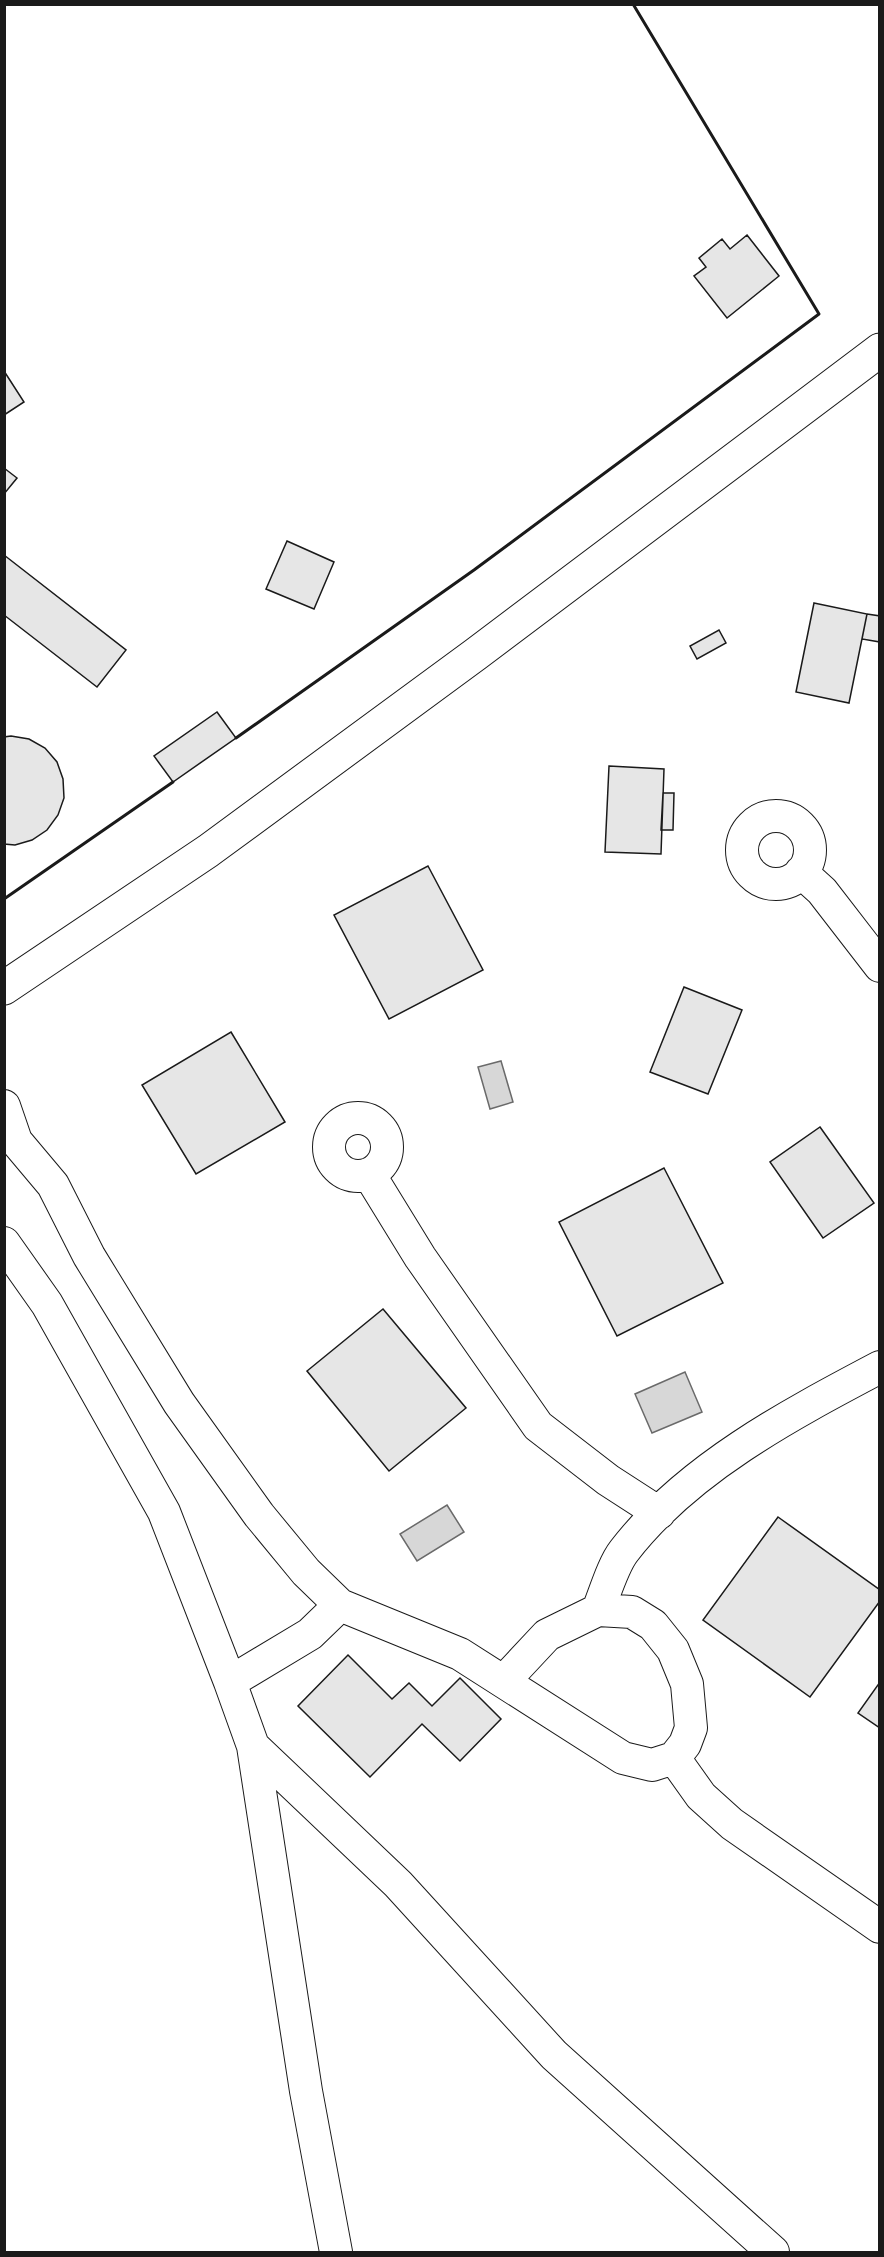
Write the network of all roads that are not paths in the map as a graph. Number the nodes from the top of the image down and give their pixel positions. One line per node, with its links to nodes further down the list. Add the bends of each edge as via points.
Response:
1 (879, 350): 4 (street, via 208,852)
2 (801, 872): 3 (street, via 822,891)
3 (879, 966)
4 (4, 988)
5 (4, 1106): 10 (street, via 16,1141 53,1185 89,1256 179,1403 259,1515 306,1572)
6 (369, 1174): 9 (street, via 420,1257 538,1426 608,1480)
7 (4, 1243): 13 (street, via 47,1304 164,1512)
8 (879, 1367): 9 (street, via 714,1464)
9 (659, 1512): 11 (street, via 622,1553)
10 (340, 1605): 12 (street, via 460,1654); 13 (street, via 310,1634)
11 (598, 1610): 12 (street, via 547,1635); 15 (street, via 633,1612 653,1625 673,1650 687,1684 691,1728)
12 (504, 1681): 15 (street, via 622,1758 652,1765)
13 (230, 1682): 14 (street)
14 (253, 1746): 17 (street, via 306,2091); 18 (street, via 398,1884 554,2055)
15 (674, 1758): 16 (street, via 701,1796 732,1824)
16 (879, 1927)
17 (336, 2253)
18 (773, 2253)

